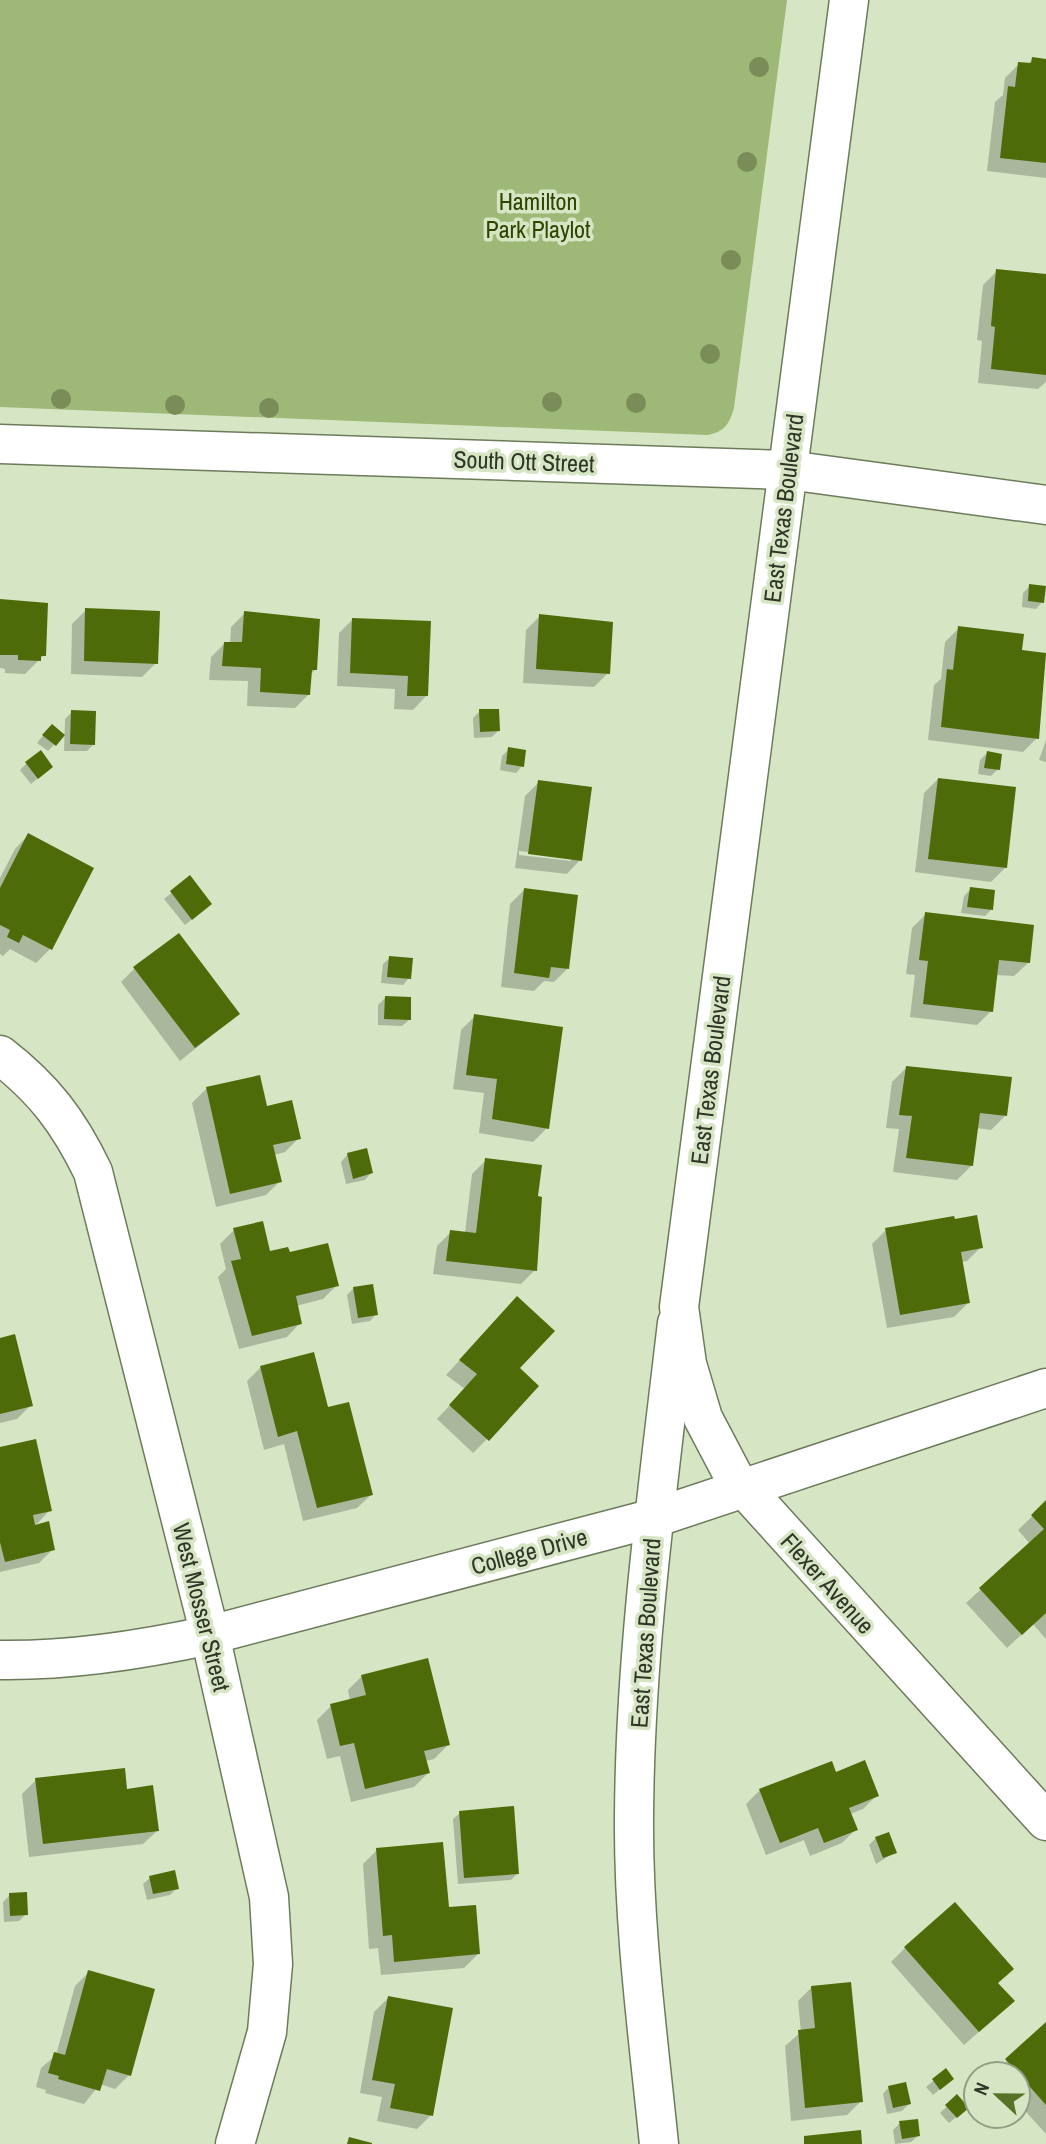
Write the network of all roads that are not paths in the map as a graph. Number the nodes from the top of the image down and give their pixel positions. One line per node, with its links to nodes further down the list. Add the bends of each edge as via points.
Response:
1 (849, 0): 3 (street, East Texas Boulevard)
2 (0, 444): 3 (street, South Ott Street)
3 (788, 470): 4 (street, South Ott Street); 6 (street, East Texas Boulevard)
4 (1046, 505)
5 (0, 1055): 10 (street, West Mosser Street, via 39,1087 75,1133 93,1172)
6 (679, 1307): 8 (street, Flexer Avenue, via 687,1363 703,1418); 9 (street, East Texas Boulevard)
7 (1046, 1388): 8 (street, College Drive)
8 (742, 1489): 9 (street, College Drive); 12 (street, Flexer Avenue)
9 (654, 1518): 10 (street, College Drive); 14 (street, East Texas Boulevard, via 638,1685 634,1817 639,1948)
10 (210, 1635): 11 (street, College Drive, via 154,1647); 13 (street, West Mosser Street, via 269,1897 273,1965 267,2032)
11 (0, 1660)
12 (1046, 1821)
13 (235, 2144)
14 (659, 2144)

